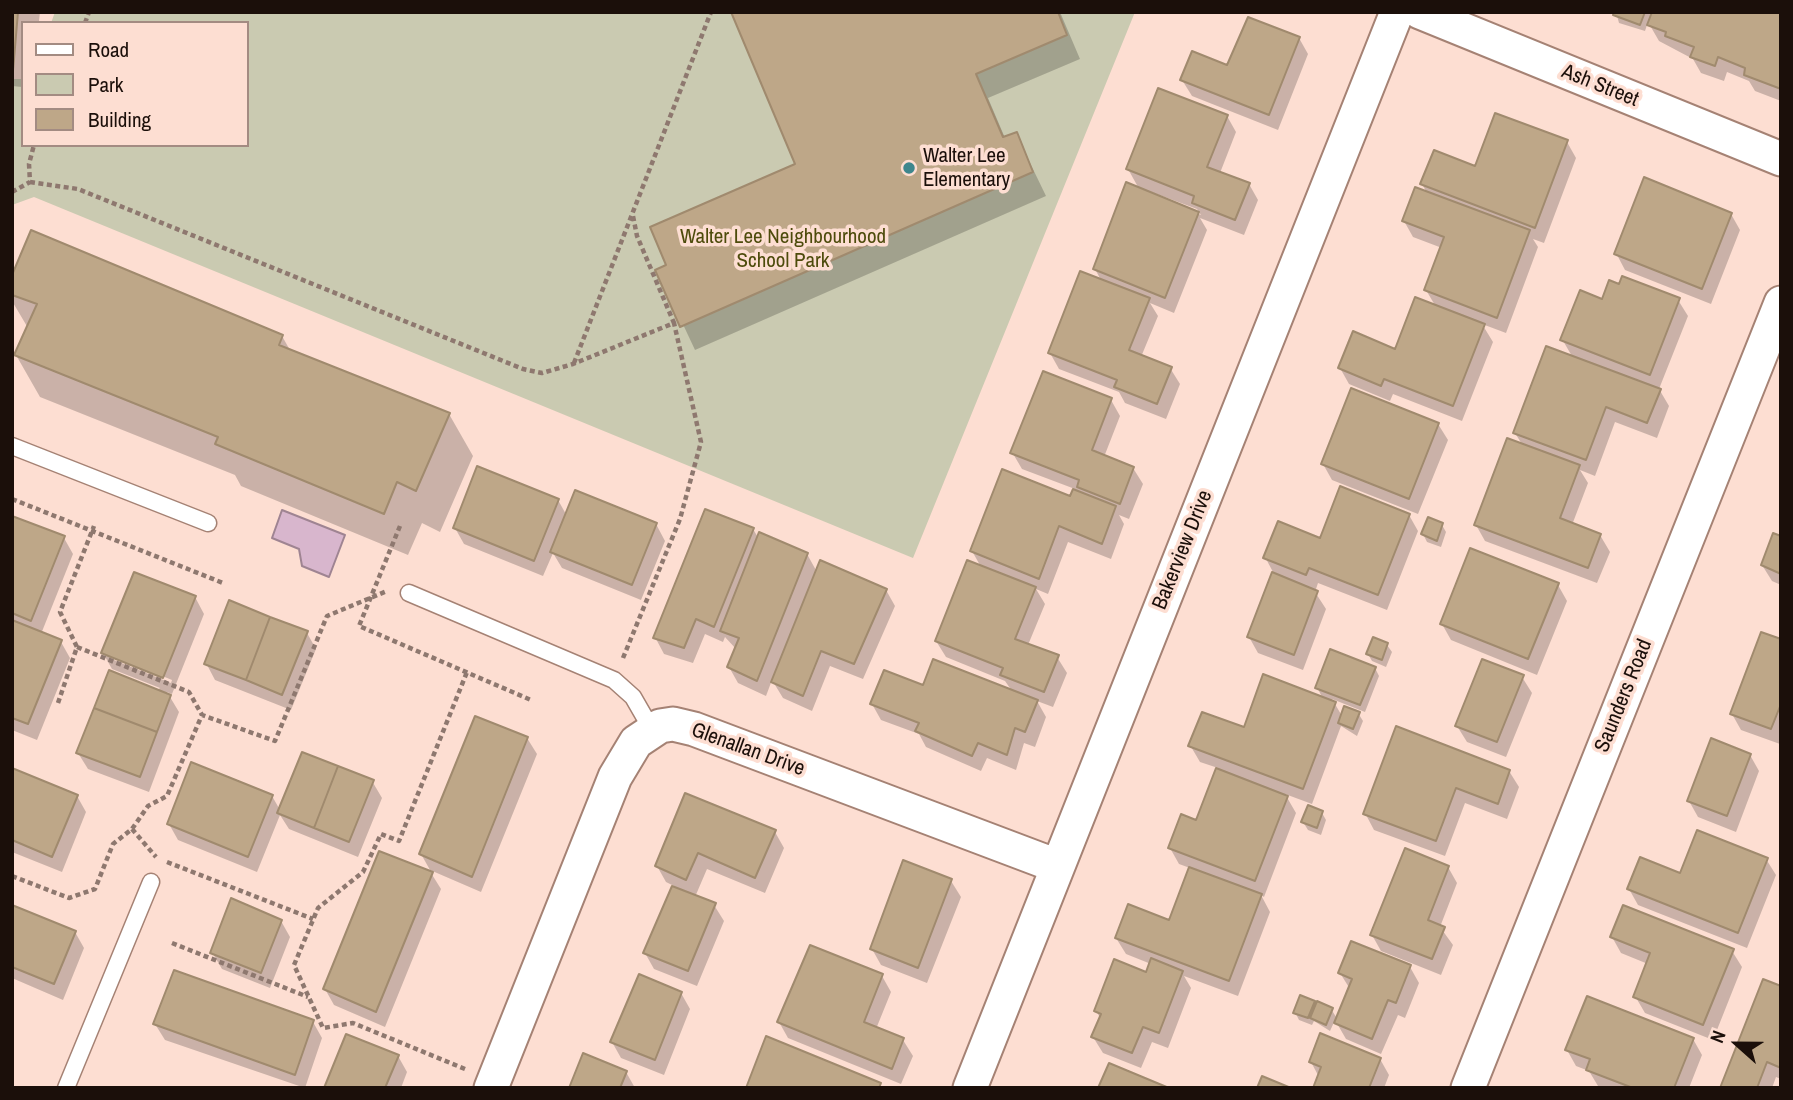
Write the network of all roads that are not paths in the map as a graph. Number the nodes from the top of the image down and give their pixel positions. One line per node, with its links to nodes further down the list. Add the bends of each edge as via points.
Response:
1 (1397, 12): 9 (street, Bakerview Drive)
2 (1420, 12): 3 (street, Ash Street)
3 (1781, 159)
4 (1781, 303): 14 (street, Saunders Road)
5 (12, 446): 6 (lane)
6 (208, 523)
7 (409, 593): 8 (lane, via 614,680 633,696)
8 (652, 730): 9 (street, Glenallan Drive, via 684,726); 11 (street, via 636,742 615,777)
9 (1057, 866): 13 (street, Bakerview Drive)
10 (151, 882): 12 (lane)
11 (478, 1079)
12 (66, 1088)
13 (970, 1088)
14 (1468, 1088)

